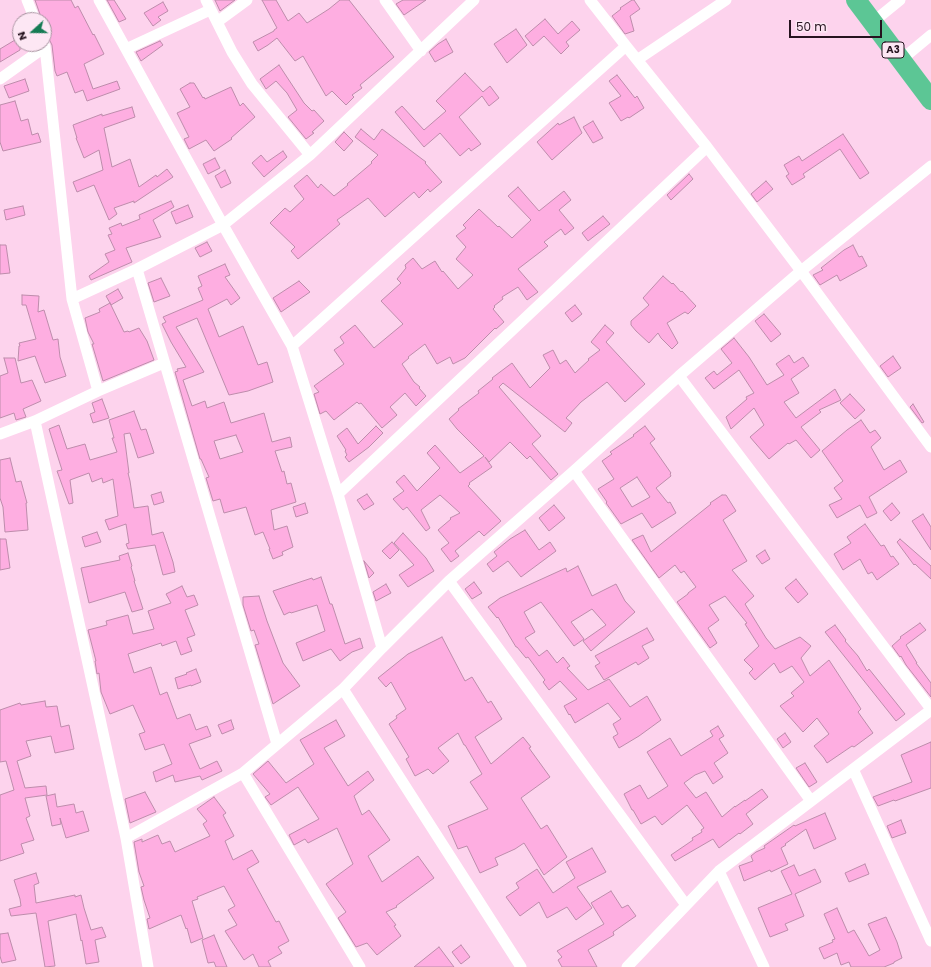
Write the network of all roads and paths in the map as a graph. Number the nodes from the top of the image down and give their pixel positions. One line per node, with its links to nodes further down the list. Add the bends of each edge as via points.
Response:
1 (27, 0): 11 (street)
2 (99, 0): 16 (street)
3 (247, 0): 12 (street)
4 (385, 0): 17 (street)
5 (474, 0): 17 (street)
6 (590, 0): 15 (street)
7 (726, 0): 20 (street)
8 (856, 0): 13 (highway, A3)
9 (900, 0): 13 (street)
10 (208, 5): 12 (street); 16 (street)
11 (32, 12)
12 (216, 22): 25 (street, via 252,84)
13 (873, 22): 21 (highway, A3)
14 (931, 35): 21 (street)
15 (626, 46): 20 (street); 31 (street)
16 (126, 49): 27 (street)
17 (421, 51): 25 (street)
18 (36, 52): 22 (street)
19 (46, 52): 30 (street)
20 (637, 60): 24 (street)
21 (901, 60): 23 (highway, A3)
22 (0, 79)
23 (931, 100)
24 (707, 147): 29 (street); 39 (street)
25 (310, 155): 27 (street)
26 (931, 166): 29 (street)
27 (223, 225): 28 (street); 31 (street)
28 (137, 269): 30 (street); 32 (street)
29 (801, 271): 33 (street); 37 (street)
30 (72, 299): 34 (street)
31 (292, 346): 39 (street)
32 (164, 363): 34 (street); 44 (street)
33 (679, 376): 38 (street); 43 (street)
34 (98, 391): 35 (street)
35 (35, 421): 36 (street); 48 (street)
36 (0, 434)
37 (931, 447)
38 (574, 471): 40 (street); 47 (street)
39 (338, 494): 41 (street)
40 (449, 581): 41 (street); 50 (street)
41 (382, 648): 42 (street)
42 (343, 689): 44 (street); 54 (street)
43 (931, 710): 45 (street)
44 (277, 744): 46 (street)
45 (853, 769): 47 (street); 51 (street)
46 (243, 773): 48 (street); 53 (street)
47 (811, 801): 49 (street)
48 (126, 838): 52 (street)
49 (719, 871): 50 (street); 56 (street)
50 (686, 905): 55 (street)
51 (931, 941)
52 (148, 967)
53 (360, 967)
54 (522, 967)
55 (627, 967)
56 (764, 967)

